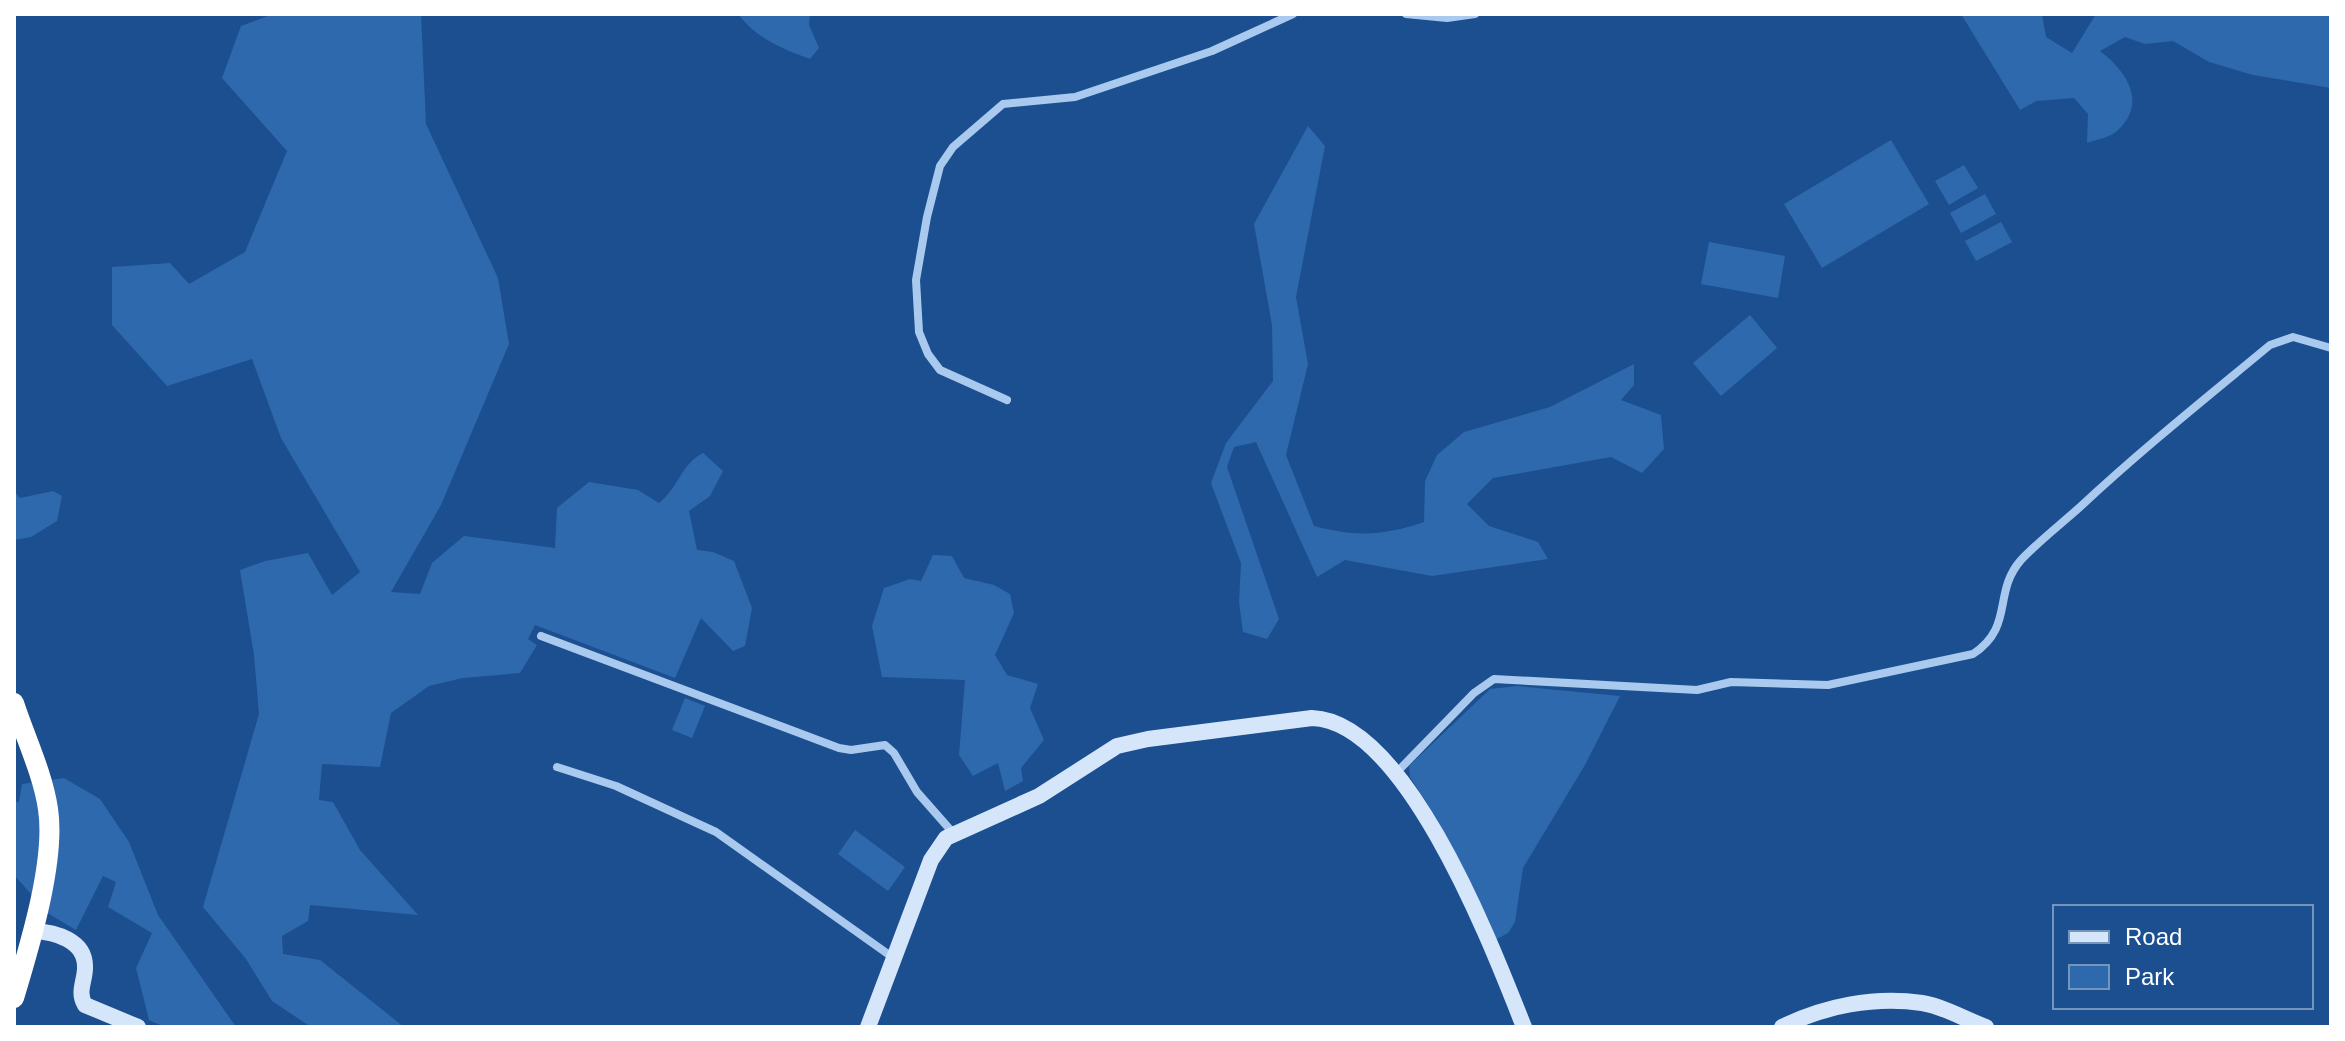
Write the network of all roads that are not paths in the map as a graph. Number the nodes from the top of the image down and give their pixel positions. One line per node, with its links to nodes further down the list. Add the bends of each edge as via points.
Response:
1 (1293, 14): 5 (street, via 1212,51 1075,97 1003,104 953,147 940,166 927,217 916,280 919,332 940,370)
2 (1406, 14): 3 (street)
3 (1475, 14)
4 (2331, 348): 9 (street, via 2293,337 2270,345 2153,439 2021,561 2006,588 1998,631 1973,654 1816,686 1731,682 1683,690 1494,679)
5 (1007, 400)
6 (541, 636): 10 (street, via 839,748 885,745)
7 (14, 703): 11 (highway, via 48,809 50,837)
8 (557, 767): 12 (street, via 616,786 716,832)
9 (1397, 772): 10 (street, via 1328,719 1148,739 1106,751 1039,796); 16 (street, via 1430,820)
10 (954, 834): 12 (street, via 931,860)
11 (33, 931): 13 (highway); 14 (street, via 67,938 83,954 85,1005)
12 (895, 960): 15 (street)
13 (14, 998)
14 (138, 1027)
15 (868, 1027)
16 (1524, 1027)
17 (1782, 1027): 18 (street, via 1871,1001 1924,1003)
18 (1986, 1027)

